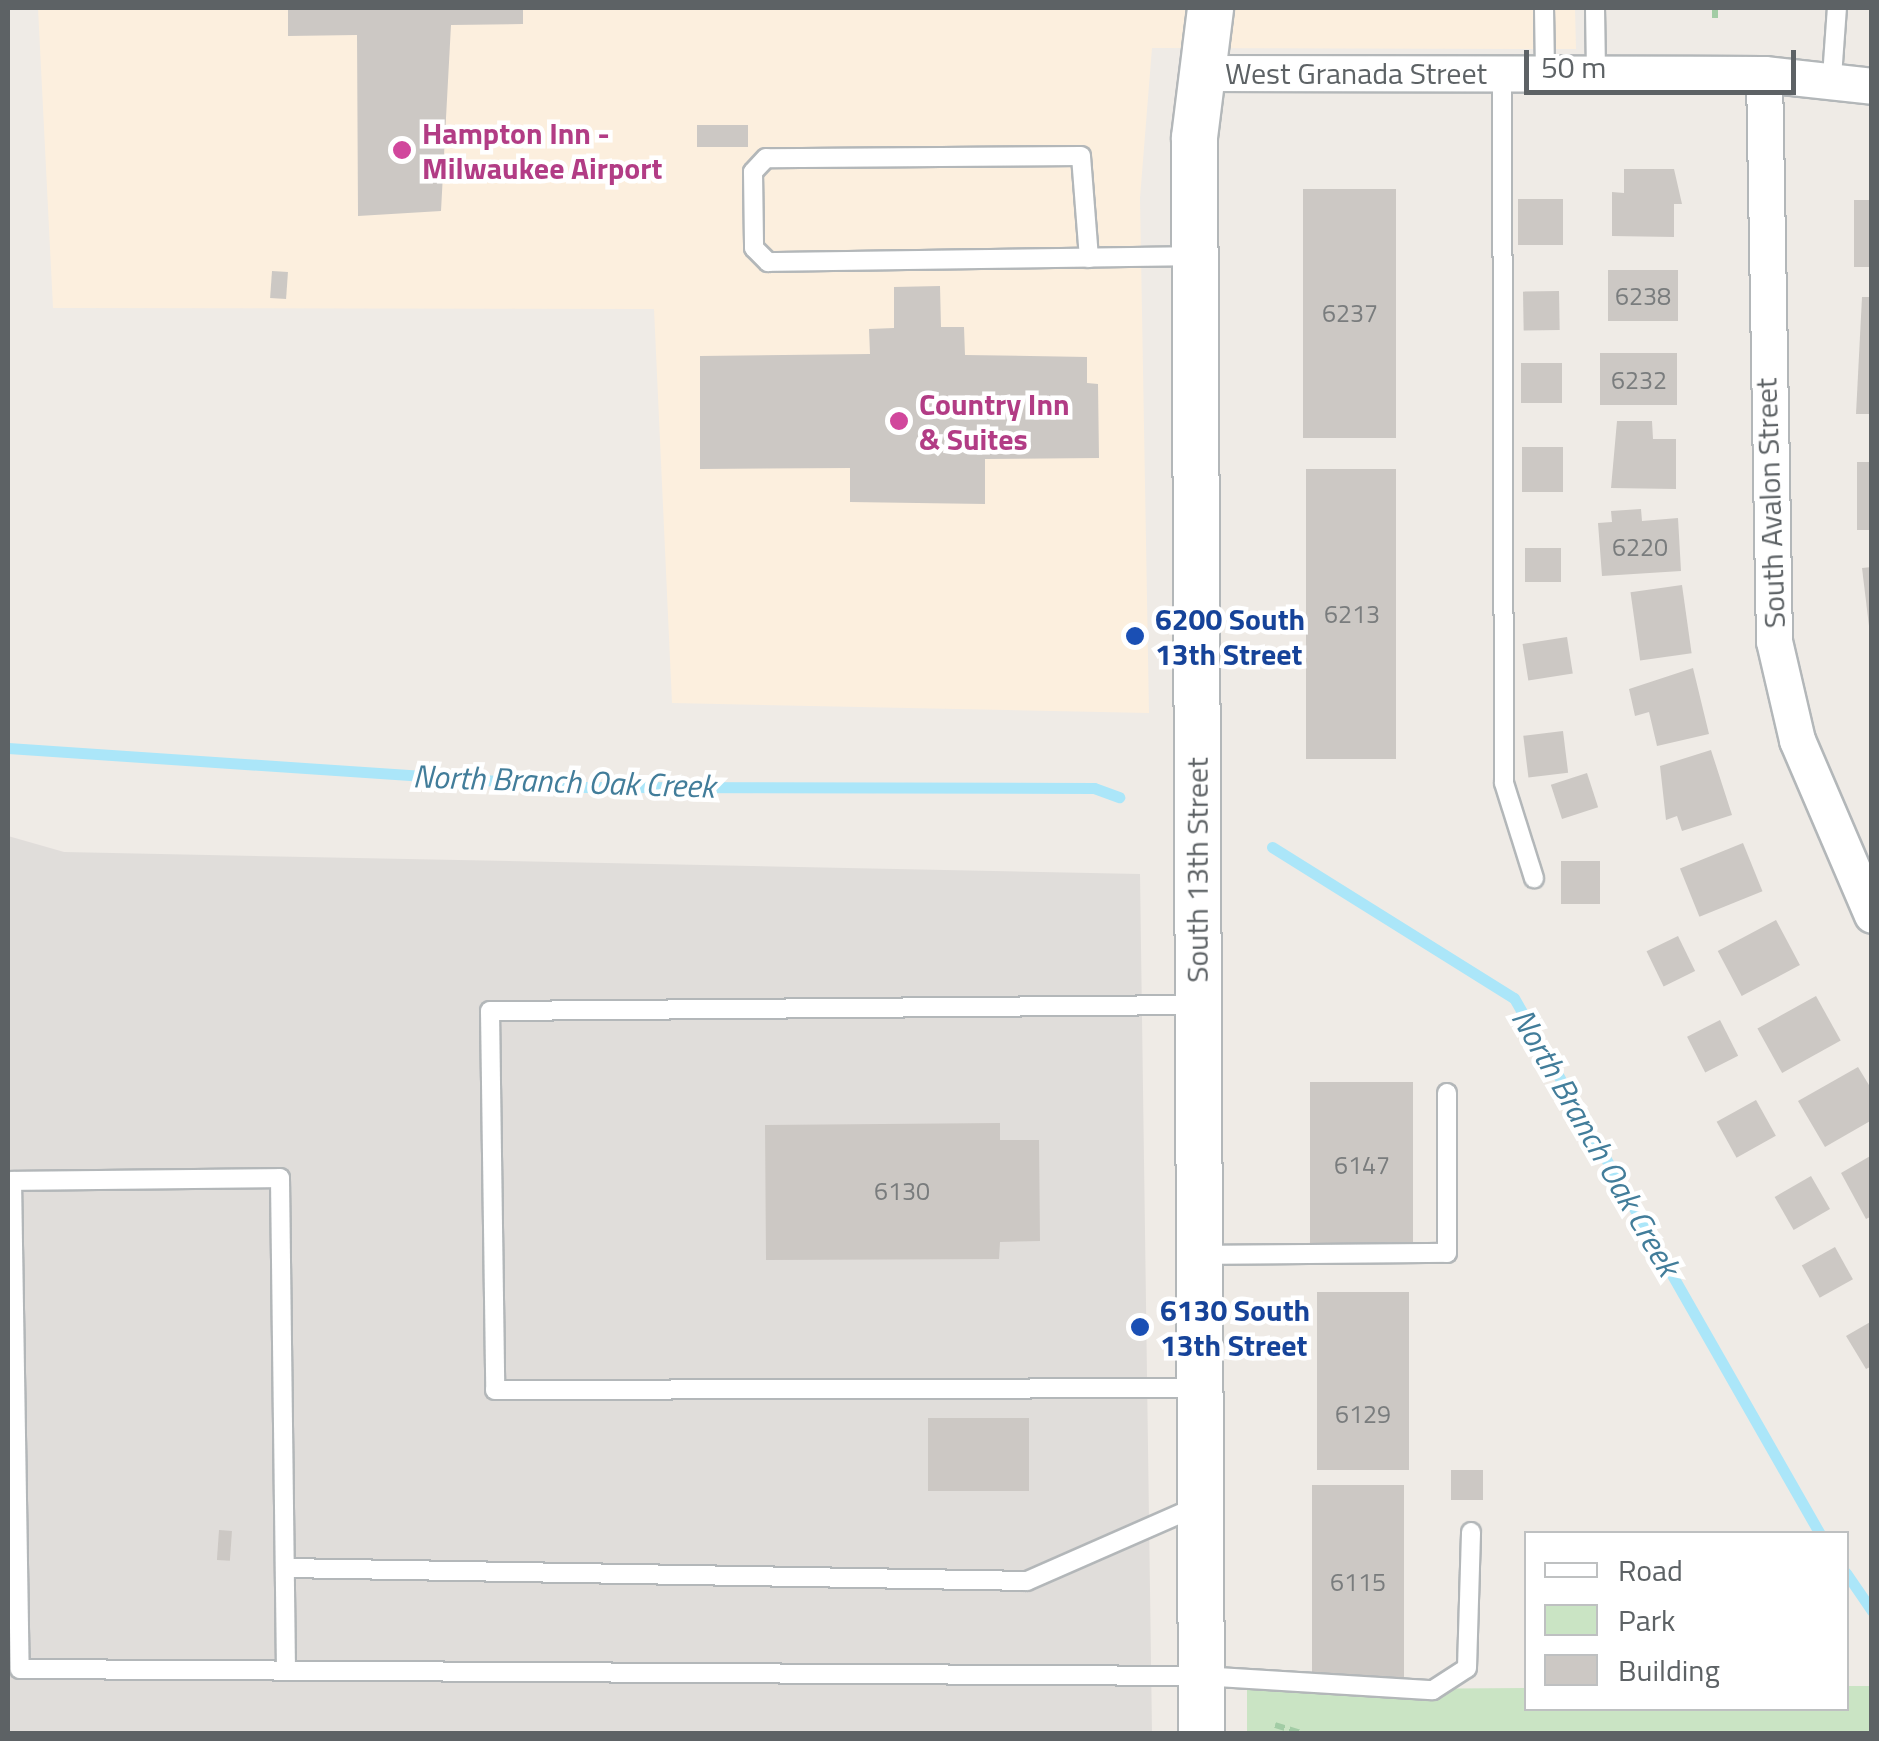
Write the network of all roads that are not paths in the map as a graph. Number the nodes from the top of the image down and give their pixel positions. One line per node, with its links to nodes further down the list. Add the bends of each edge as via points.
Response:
1 (1210, 8): 6 (street, South 13th Street)
2 (1544, 8): 8 (lane)
3 (1594, 8): 5 (lane)
4 (1838, 8): 10 (lane)
5 (1596, 72): 8 (street, West Granada Street); 9 (street, West Granada Street)
6 (1200, 73): 7 (street, West Granada Street); 12 (street, South 13th Street)
7 (1502, 73): 8 (street, West Granada Street); 14 (lane, via 1504,783)
8 (1545, 73)
9 (1764, 74): 10 (street, West Granada Street); 15 (street, South Avalon Street, via 1774,641 1796,740)
10 (1832, 77): 11 (street, West Granada Street)
11 (1872, 86)
12 (1194, 256): 13 (lane); 16 (street, South 13th Street)
13 (1089, 258): 13 (lane, via 768,262 754,248 753,172 766,158 1080,156)
14 (1534, 878)
15 (1872, 914)
16 (1198, 1005): 18 (street, South 13th Street); 19 (lane, via 490,1011 495,1390)
17 (1447, 1093): 18 (lane, via 1447,1253)
18 (1199, 1255): 19 (street, South 13th Street)
19 (1199, 1388): 20 (street, South 13th Street)
20 (1200, 1505): 22 (lane, via 1027,1581); 25 (street, South 13th Street)
21 (1471, 1532): 25 (lane, via 1468,1668 1449,1684 1307,1689)
22 (285, 1568): 23 (lane); 24 (lane, via 280,1178 12,1181)
23 (286, 1670): 24 (lane); 25 (lane)
24 (14, 1676)
25 (1201, 1676): 26 (street, South 13th Street)
26 (1201, 1734)

